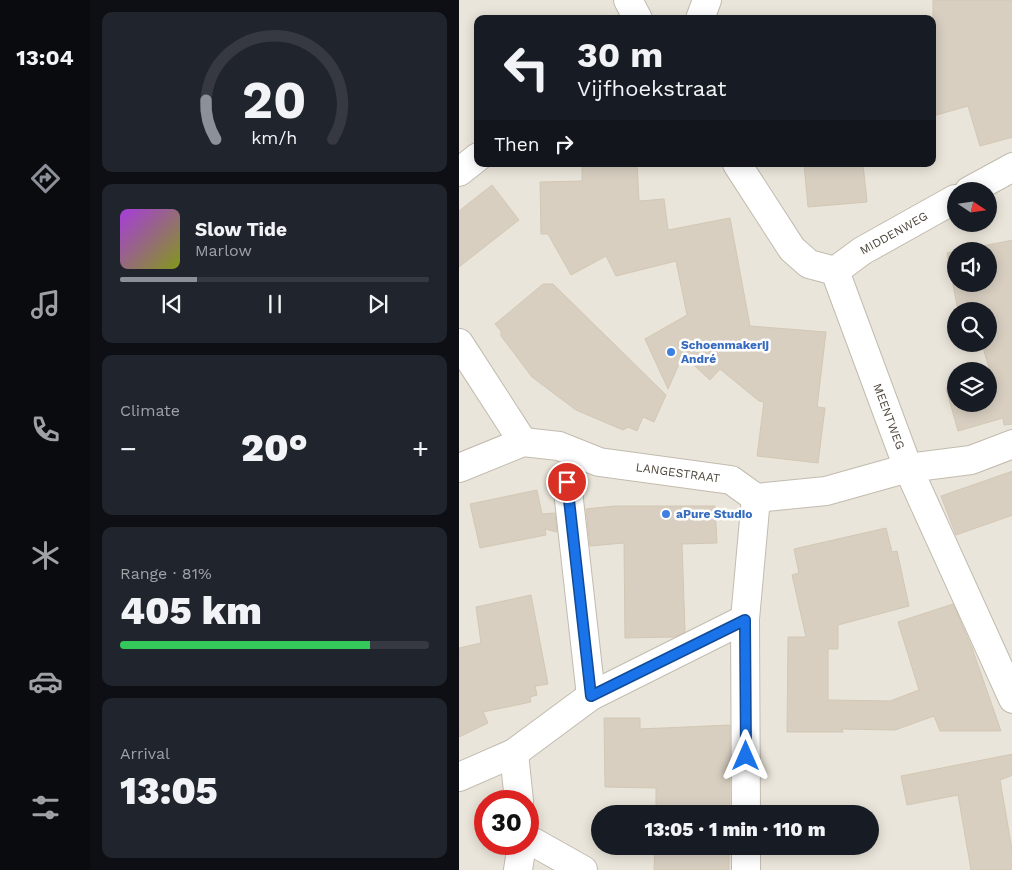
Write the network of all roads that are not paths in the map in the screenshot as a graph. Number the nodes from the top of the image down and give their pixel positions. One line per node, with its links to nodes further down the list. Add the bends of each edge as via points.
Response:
1 (628, 0): 3 (street)
2 (707, 0): 4 (street)
3 (635, 15)
4 (701, 15)
5 (474, 160): 8 (street)
6 (739, 167): 11 (street, via 792,250 809,264)
7 (1012, 167): 9 (street)
8 (459, 172)
9 (985, 182)
10 (947, 204): 11 (street, MIDDENWEG)
11 (835, 271): 16 (street, MEENTWEG)
12 (459, 344): 13 (street)
13 (523, 442): 15 (street, LANGESTRAAT); 18 (street, LANGESTRAAT, via 559,446 599,462 731,480)
14 (1012, 444): 16 (street, via 971,460)
15 (459, 468)
16 (908, 468): 18 (street, via 826,492); 21 (street, MEENTWEG)
17 (567, 482): 20 (street)
18 (756, 498): 19 (street)
19 (745, 620): 20 (street); 25 (street)
20 (591, 696): 22 (street)
21 (1012, 699)
22 (514, 753): 23 (street); 24 (street)
23 (459, 777)
24 (518, 790)
25 (746, 805)
26 (539, 844): 30 (street)
27 (520, 855): 29 (street)
28 (746, 855): 31 (street)
29 (518, 870)
30 (583, 870)
31 (747, 870)

